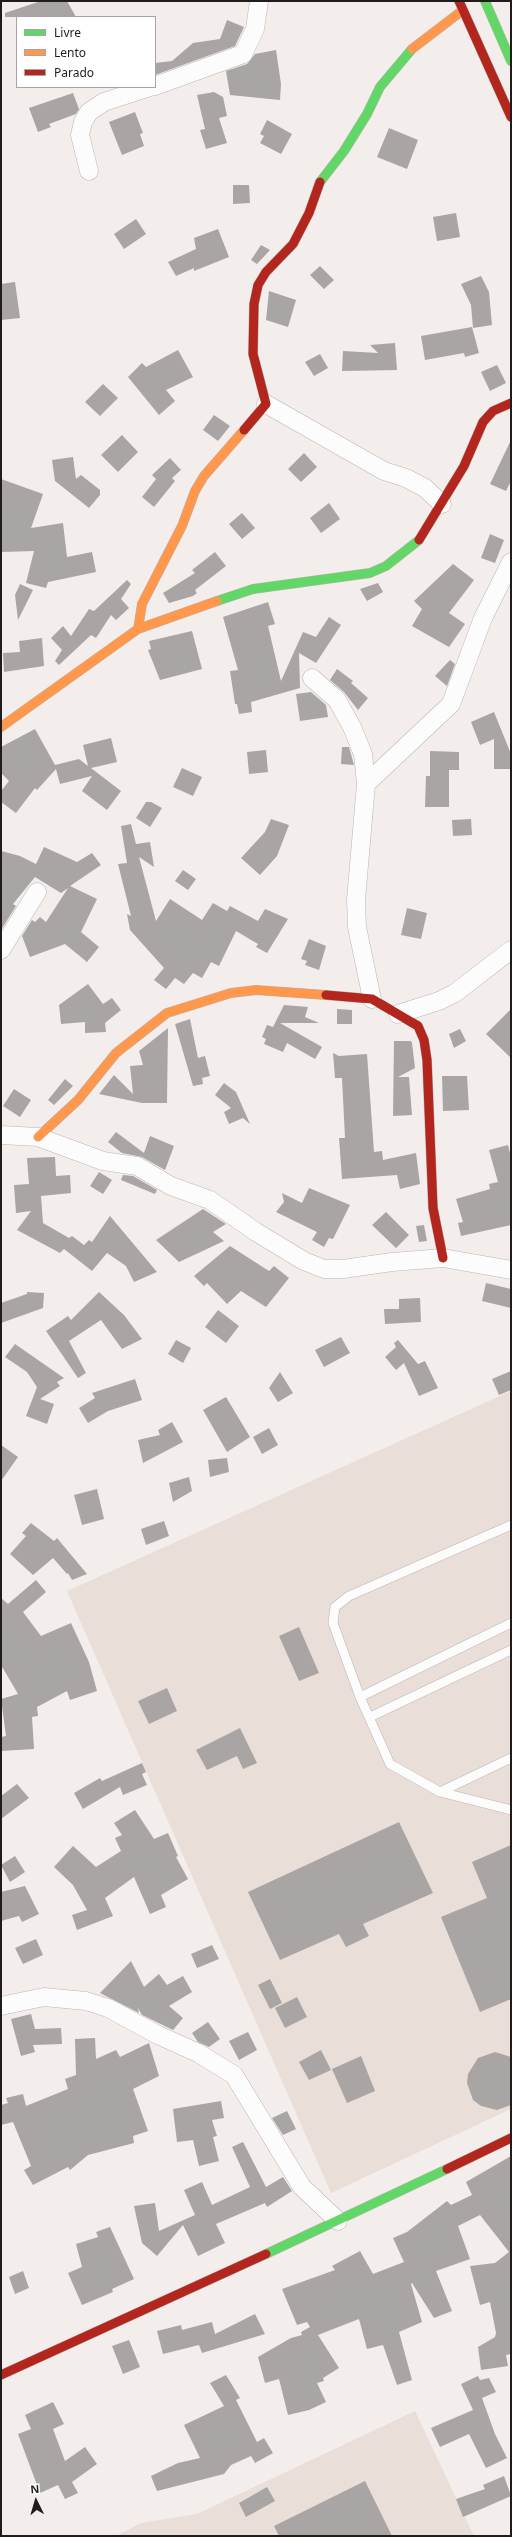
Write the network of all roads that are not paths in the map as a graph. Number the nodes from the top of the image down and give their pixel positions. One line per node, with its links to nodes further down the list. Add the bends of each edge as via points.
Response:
1 (259, 1): 6 (street, via 255,29 242,54)
2 (459, 1): 4 (main road)
3 (485, 1): 5 (main road)
4 (463, 10): 8 (main road); 11 (main road, via 411,49 380,87 344,151 322,178 310,212 293,244 266,272 258,285 254,304 253,354)
5 (511, 61)
6 (156, 86)
7 (147, 88): 9 (street, via 104,102 89,112 80,135)
8 (511, 117)
9 (89, 171)
10 (511, 403): 12 (main road, via 493,411 483,422 464,466)
11 (266, 404): 12 (street, via 384,471 425,488); 14 (main road, via 204,476 195,491 182,526 142,604)
12 (442, 504): 14 (main road, via 419,540 406,552 370,573 254,589 218,599)
13 (511, 562): 17 (street, via 483,618 451,704)
14 (138, 629): 16 (main road)
15 (312, 678): 17 (street, via 336,700 352,727 363,754)
16 (2, 725)
17 (366, 784): 21 (street, via 356,900 357,927)
18 (37, 892): 19 (street)
19 (3, 945)
20 (511, 950): 22 (street, via 455,993)
21 (372, 999): 22 (main road); 24 (main road, via 256,990 231,993 167,1013 116,1053 78,1100)
22 (398, 1014): 25 (main road, via 418,1026 424,1040 433,1208)
23 (1, 1135): 24 (street)
24 (38, 1137): 25 (street, via 103,1162 137,1166 171,1186 210,1200 256,1232 304,1261 324,1269)
25 (443, 1258): 26 (street)
26 (511, 1270)
27 (511, 1525): 30 (lane, via 349,1596 335,1607 333,1623)
28 (511, 1623): 30 (lane)
29 (511, 1650): 31 (lane)
30 (360, 1697): 31 (lane)
31 (370, 1717): 33 (lane, via 390,1764)
32 (511, 1758): 33 (lane)
33 (440, 1792): 34 (lane)
34 (511, 1810)
35 (1, 2006): 37 (street, via 44,1997 86,2001 108,2008 198,2053 234,2075 298,2181)
36 (511, 2138): 37 (main road)
37 (338, 2221): 38 (main road)
38 (1, 2376)

